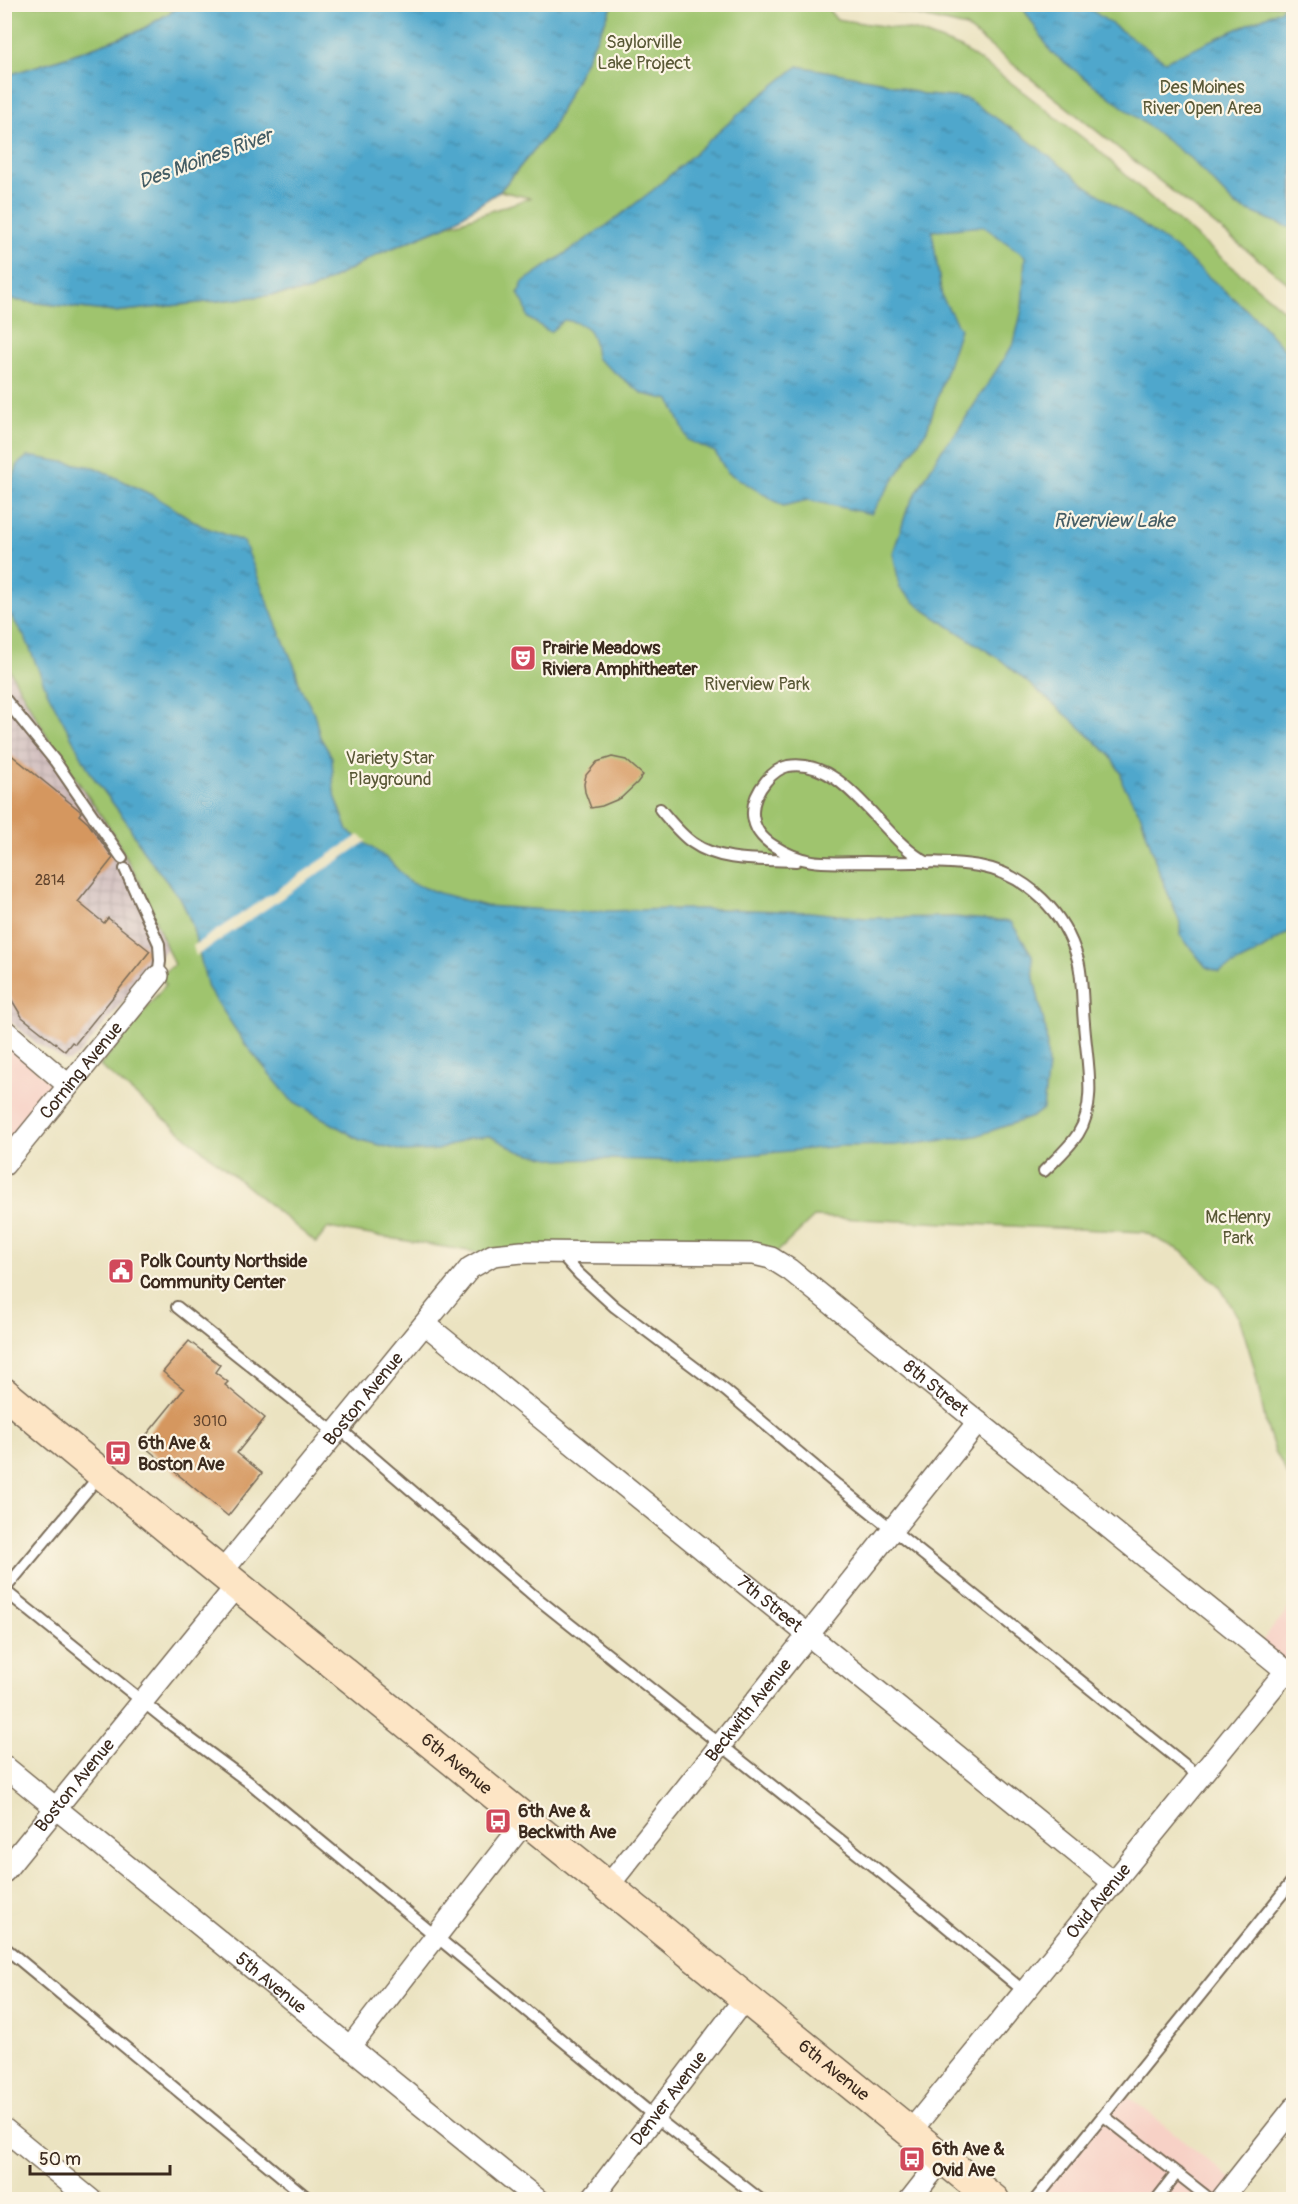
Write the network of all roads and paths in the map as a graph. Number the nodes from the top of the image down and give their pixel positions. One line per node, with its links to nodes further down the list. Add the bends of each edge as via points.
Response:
1 (4, 698): 5 (lane, via 55,761 124,864 159,944)
2 (660, 809): 3 (lane, via 694,844 712,853)
3 (808, 862): 4 (lane); 4 (lane, via 770,843 755,827 752,806 758,790 771,775 787,766 808,767 834,776 901,845)
4 (928, 863): 9 (lane, via 979,866 1017,879 1048,904 1071,940 1079,962 1089,1096 1078,1133)
5 (158, 976): 7 (street, Corning Avenue)
6 (4, 1030): 7 (street)
7 (69, 1085): 8 (street, Corning Avenue)
8 (4, 1165)
9 (1044, 1171)
10 (522, 1252): 11 (street, 8th Street); 13 (street, Boston Avenue, via 494,1255 470,1268)
11 (559, 1252): 15 (street, 8th Street, via 754,1254 771,1258); 18 (lane, via 615,1307 726,1391)
12 (177, 1307): 16 (lane)
13 (424, 1324): 16 (street, Boston Avenue); 21 (street, 7th Street)
14 (4, 1393): 17 (main road, 6th Avenue)
15 (978, 1422): 18 (street, Beckwith Avenue); 22 (street, 8th Street)
16 (337, 1431): 19 (street, Boston Avenue); 24 (lane)
17 (102, 1473): 19 (main road, 6th Avenue); 20 (lane)
18 (892, 1529): 21 (street, Beckwith Avenue); 26 (lane)
19 (229, 1579): 23 (street, Boston Avenue); 28 (main road, 6th Avenue)
20 (4, 1590): 23 (lane)
21 (808, 1635): 24 (street, Beckwith Avenue); 31 (street, 7th Street)
22 (1291, 1669): 26 (street, Ovid Avenue)
23 (143, 1702): 27 (street, Boston Avenue); 33 (lane, via 250,1783)
24 (721, 1745): 32 (street, Beckwith Avenue); 35 (lane)
25 (4, 1766): 27 (street, 5th Avenue)
26 (1200, 1777): 31 (street, Ovid Avenue)
27 (56, 1808): 29 (street, Boston Avenue); 37 (street, 5th Avenue)
28 (526, 1820): 32 (main road, 6th Avenue); 33 (street)
29 (4, 1872)
30 (1293, 1879): 40 (lane)
31 (1114, 1883): 35 (street, Ovid Avenue)
32 (608, 1886): 36 (main road, 6th Avenue)
33 (435, 1937): 37 (street); 39 (lane)
34 (4, 1947): 46 (lane)
35 (1025, 1992): 42 (street, Ovid Avenue)
36 (745, 1998): 39 (street, Denver Avenue); 42 (main road, 6th Avenue)
37 (350, 2047): 47 (street, 5th Avenue)
38 (1293, 2108): 55 (street)
39 (654, 2116): 48 (street, Denver Avenue); 49 (lane)
40 (1104, 2116): 44 (lane); 52 (lane)
41 (4, 2129): 45 (street)
42 (910, 2132): 43 (main road, 6th Avenue)
43 (943, 2158): 50 (street); 51 (main road, 6th Avenue)
44 (1177, 2173): 53 (lane); 54 (lane)
45 (91, 2199)
46 (310, 2199)
47 (538, 2199)
48 (591, 2199)
49 (761, 2199)
50 (910, 2199)
51 (994, 2199)
52 (1035, 2199)
53 (1156, 2199)
54 (1211, 2199)
55 (1221, 2199)

